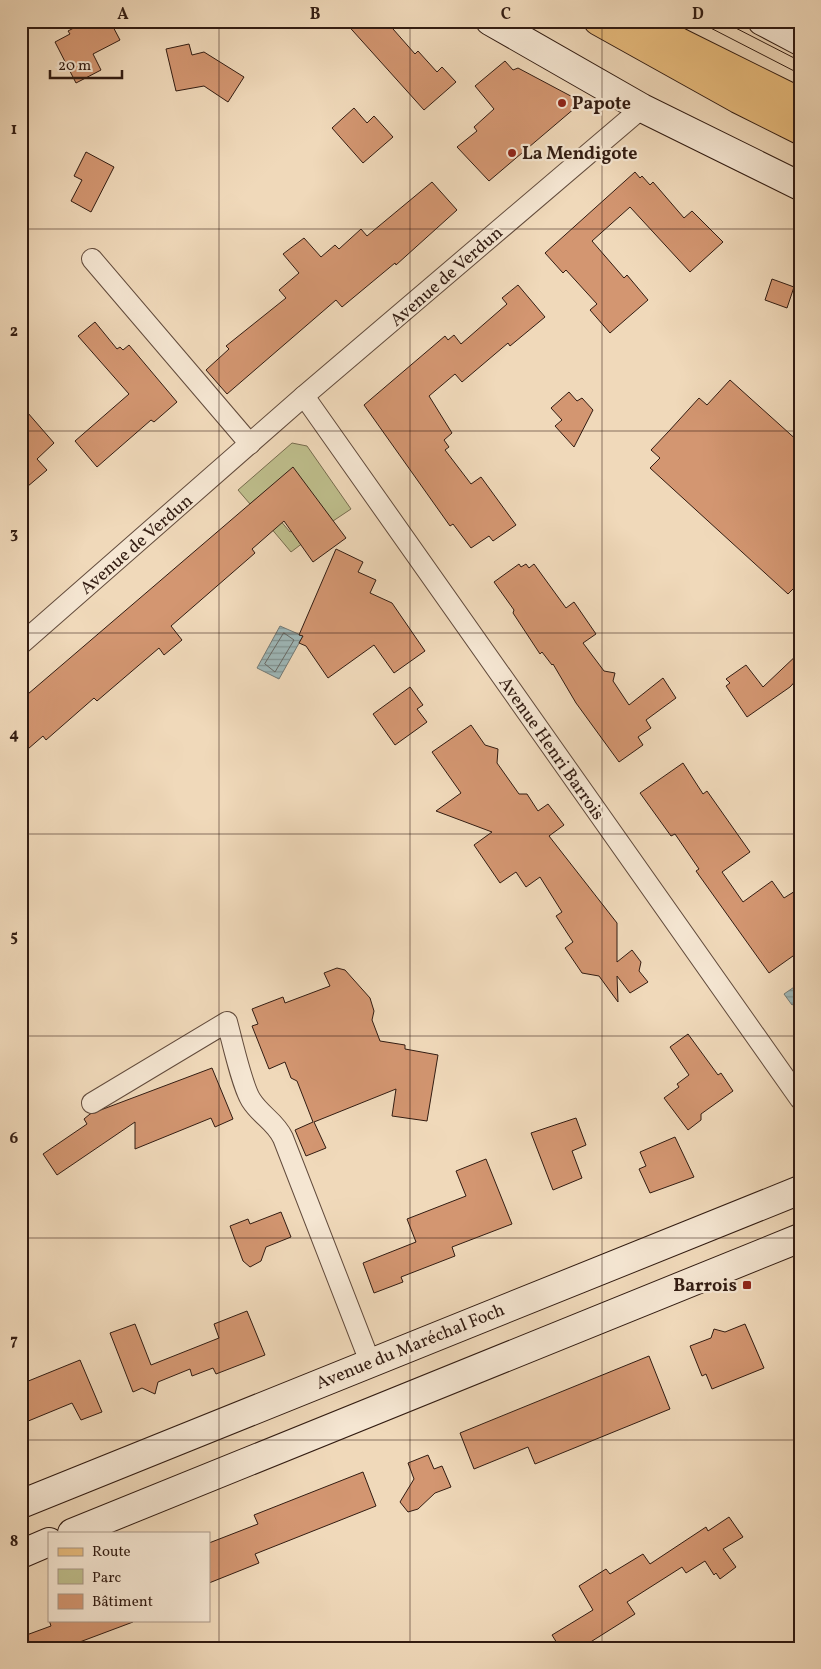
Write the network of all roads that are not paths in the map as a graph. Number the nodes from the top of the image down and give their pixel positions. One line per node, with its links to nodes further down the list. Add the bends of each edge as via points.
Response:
1 (490, 21): 7 (main road)
2 (598, 21): 8 (main road)
3 (643, 21): 6 (main road)
4 (762, 21): 5 (main road)
5 (800, 41)
6 (800, 102)
7 (642, 108): 9 (main road); 11 (street, Avenue de Verdun)
8 (800, 130)
9 (800, 186)
10 (92, 259): 12 (street)
11 (304, 396): 12 (street, Avenue de Verdun); 14 (street, Avenue Henri Barrois)
12 (250, 444): 13 (street, Avenue de Verdun)
13 (21, 644)
14 (800, 1100)
15 (92, 1103): 18 (street, via 226,1022 249,1098 277,1125 283,1138)
16 (800, 1190): 18 (main road, Avenue du Maréchal Foch)
17 (800, 1238): 20 (main road)
18 (370, 1362): 19 (main road, Avenue du Maréchal Foch)
19 (21, 1504)
20 (74, 1532)
21 (48, 1542): 22 (main road)
22 (21, 1554)

